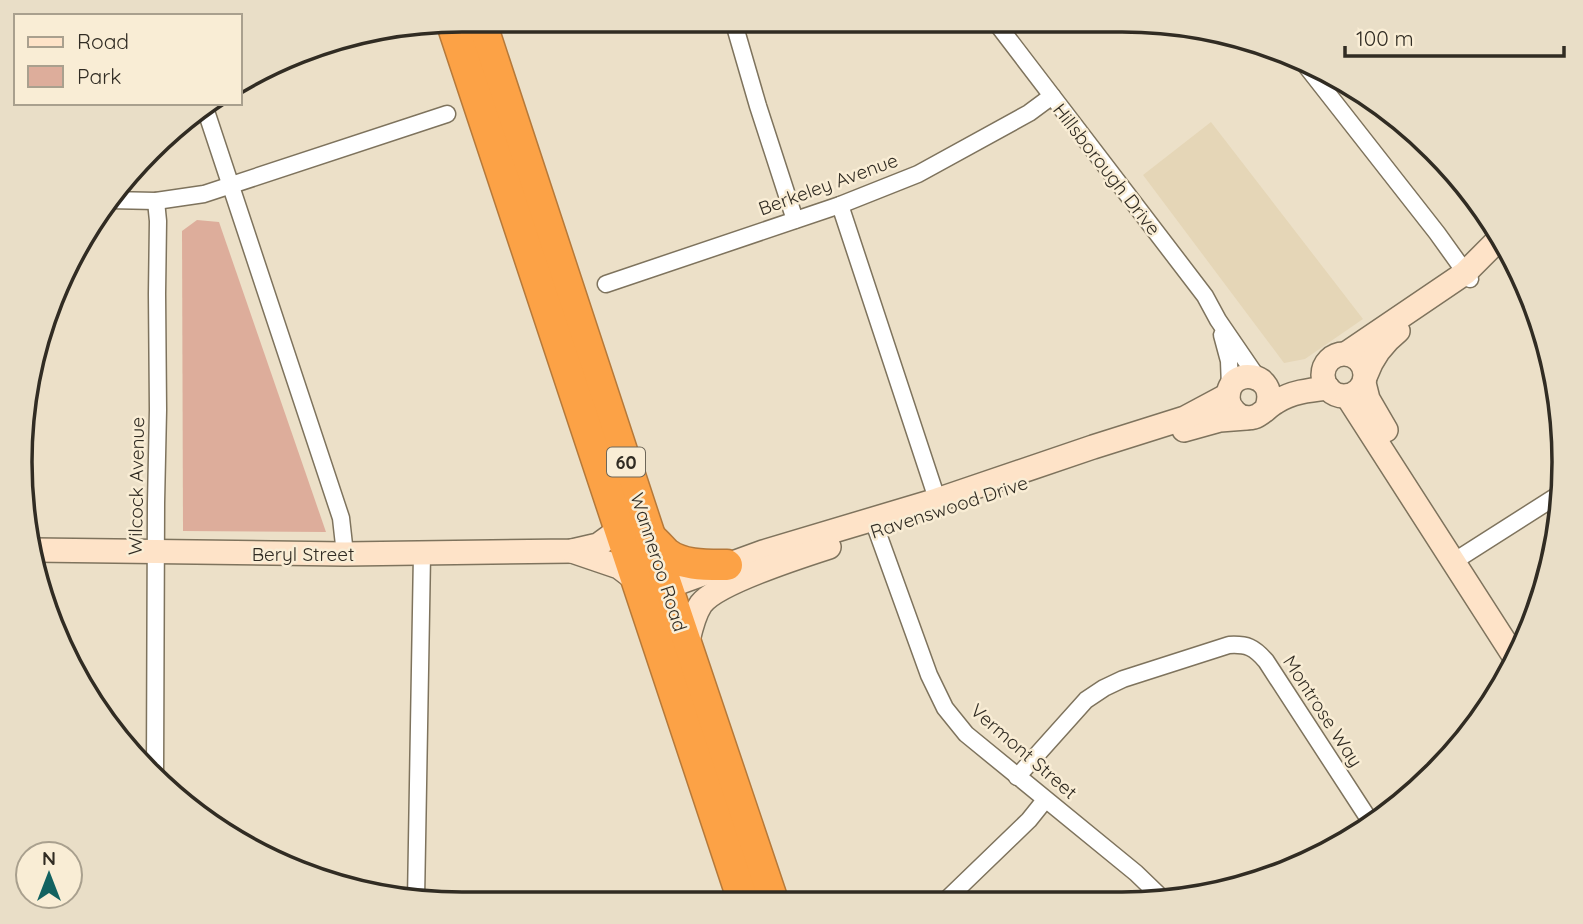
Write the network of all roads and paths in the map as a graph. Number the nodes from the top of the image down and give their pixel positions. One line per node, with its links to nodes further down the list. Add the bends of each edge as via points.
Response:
1 (455, 32): 28 (highway, Wanneroo Road / 60)
2 (484, 32): 29 (highway, Wanneroo Road / 60)
3 (736, 32): 13 (street)
4 (1003, 32): 6 (street, Hillsborough Drive)
5 (1316, 79): 16 (street)
6 (1052, 96): 12 (street, Berkeley Avenue, via 918,174); 18 (street, Hillsborough Drive, via 1205,296)
7 (447, 114): 9 (street)
8 (207, 115): 9 (street)
9 (230, 186): 11 (street); 33 (street, via 341,518)
10 (120, 200): 11 (street)
11 (156, 201): 32 (street, Wilcock Avenue)
12 (840, 205): 13 (street, Berkeley Avenue); 26 (street)
13 (795, 220): 17 (street, Berkeley Avenue)
14 (1493, 246): 16 (street)
15 (1498, 255): 16 (street)
16 (1468, 277): 19 (street); 21 (street, via 1392,336)
17 (606, 284)
18 (1218, 320): 20 (street, Hillsborough Drive); 22 (street, Hillsborough Drive, via 1229,361)
19 (1337, 357): 20 (street, via 1295,379); 21 (street, via 1323,378); 21 (street, via 1353,355 1364,368)
20 (1260, 379): 22 (street, via 1241,377); 23 (street, via 1270,393)
21 (1351, 386): 23 (street, via 1293,394); 35 (street)
22 (1229, 391): 24 (street, via 1232,410); 26 (street, Ravenswood Drive, via 1185,418 1080,451)
23 (1267, 407): 24 (street)
24 (1246, 418): 26 (street, Ravenswood Drive, via 1201,424)
25 (1550, 500): 35 (street)
26 (939, 505): 27 (street, Ravenswood Drive)
27 (875, 525): 36 (street, Ravenswood Drive, via 807,538); 40 (street, Ravenswood Drive, via 711,595 693,622); 44 (street, Vermont Street, via 945,708 967,734)
28 (620, 529): 31 (street, Beryl Street, via 597,545); 37 (highway, Wanneroo Road / 60)
29 (650, 536): 36 (highway, via 668,555 681,560); 38 (highway, Wanneroo Road / 60)
30 (41, 550): 32 (street, Beryl Street)
31 (572, 551): 34 (street, Beryl Street); 37 (street, Beryl Street, via 619,567)
32 (156, 553): 33 (street, Beryl Street); 43 (street, Wilcock Avenue)
33 (345, 554): 34 (street, Beryl Street)
34 (422, 554): 47 (street)
35 (1458, 558): 39 (street); 41 (street)
36 (727, 565): 38 (street, Ravenswood Drive)
37 (636, 580): 42 (highway, Wanneroo Road / 60)
38 (667, 587): 40 (highway, Wanneroo Road / 60); 42 (street, via 662,615)
39 (1515, 635)
40 (687, 645): 50 (highway, Wanneroo Road / 60)
41 (1509, 648)
42 (675, 695): 49 (highway, Wanneroo Road / 60)
43 (155, 763)
44 (1017, 777): 45 (street, Vermont Street); 46 (street, Montrose Way, via 1086,700 1104,688 1229,645 1244,645 1266,662)
45 (1045, 800): 48 (street, Vermont Street); 51 (street)
46 (1366, 816)
47 (416, 890)
48 (1155, 891)
49 (740, 892)
50 (770, 892)
51 (954, 892)

